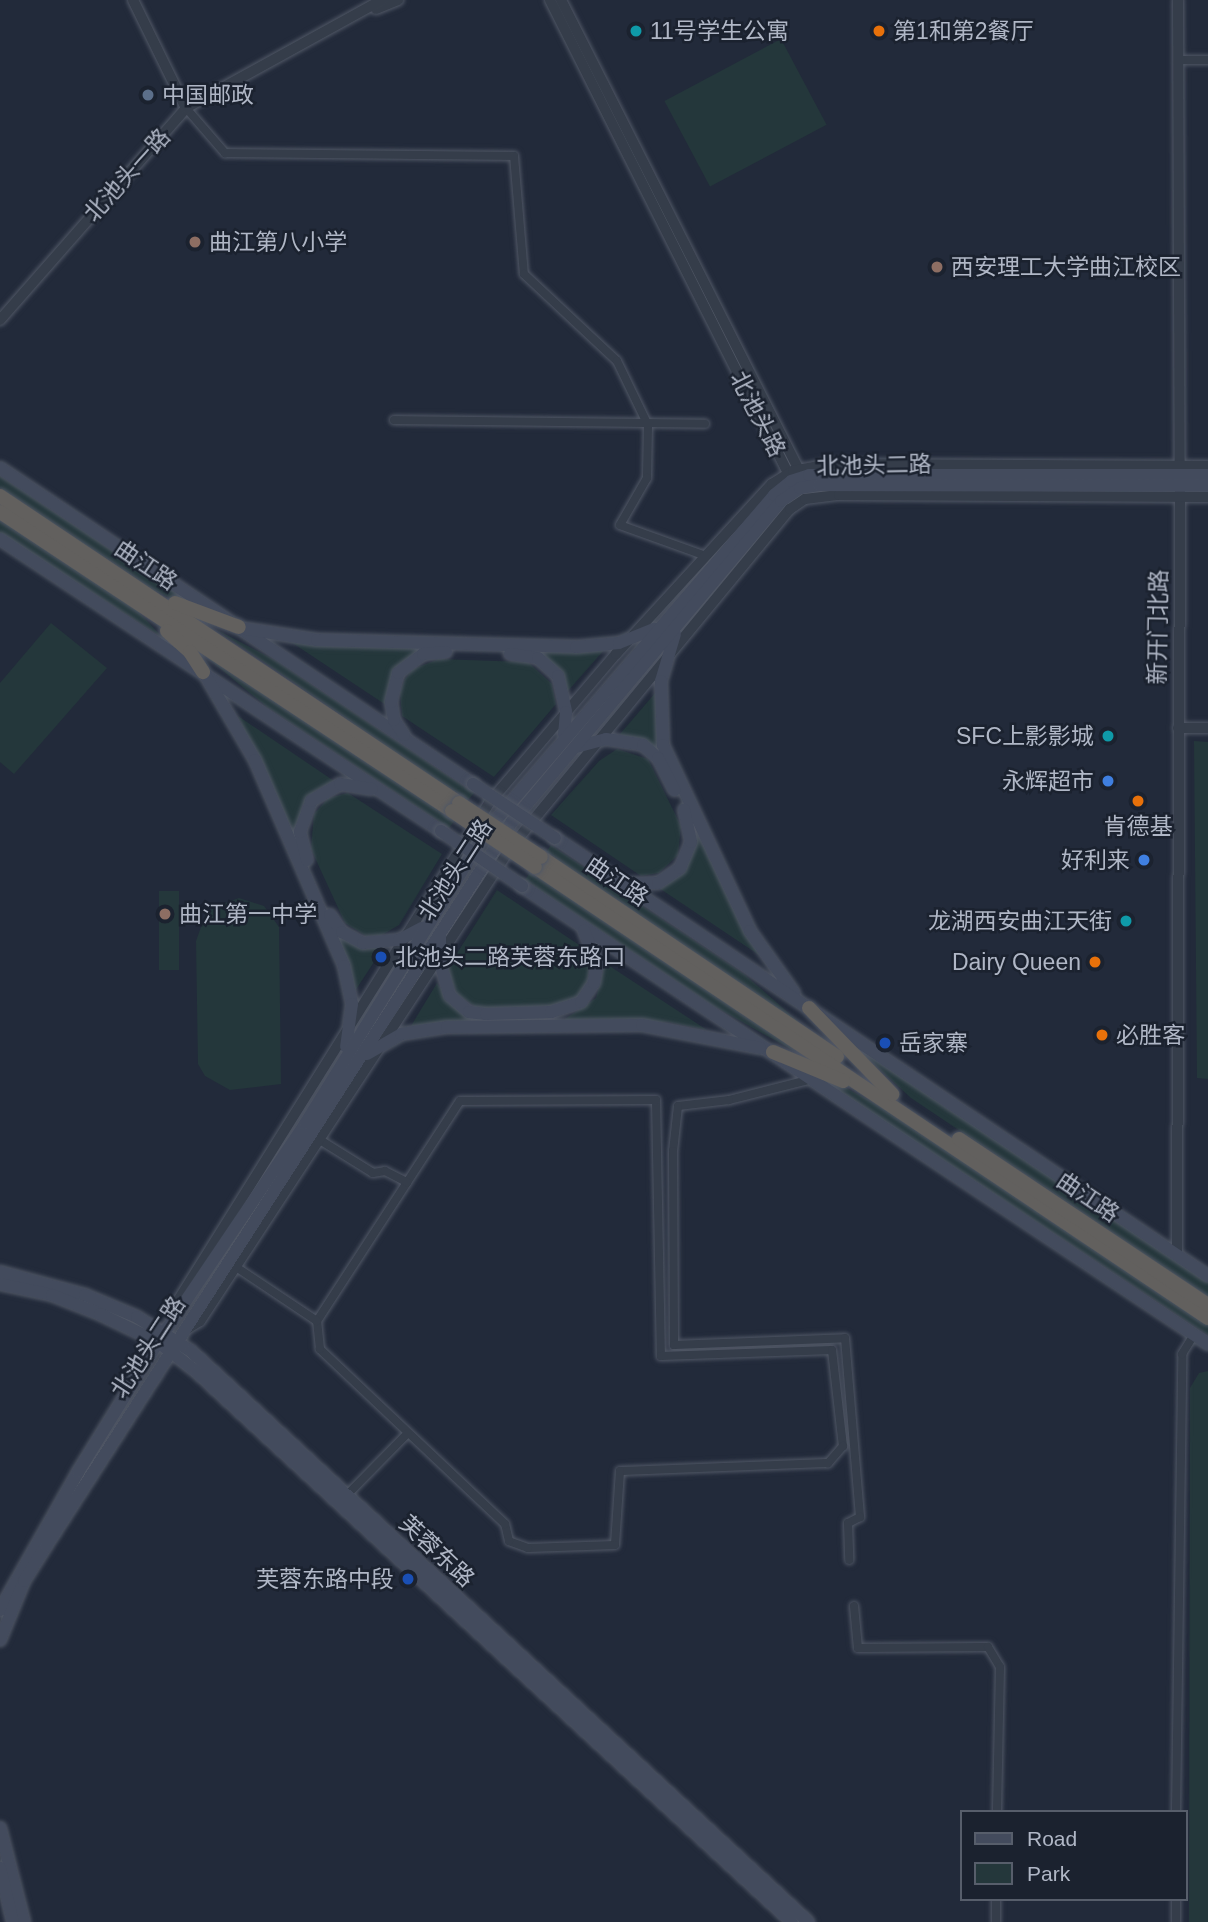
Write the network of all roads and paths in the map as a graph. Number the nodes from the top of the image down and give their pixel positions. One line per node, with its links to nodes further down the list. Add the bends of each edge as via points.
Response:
1 (133, 0): 10 (street)
2 (382, 0): 7 (street, 北池头一路)
3 (398, 0): 7 (street, 北池头一路)
4 (550, 0): 18 (street, 北池头路)
5 (561, 0): 18 (street, 北池头路)
6 (1178, 0): 8 (street, 新开门北路)
7 (351, 20): 10 (street, 北池头一路)
8 (1178, 60): 9 (street); 19 (street, 新开门北路)
9 (1208, 60)
10 (186, 108): 11 (street, 北池头一路); 14 (street, via 225,153 514,156 524,274 617,361)
11 (0, 320)
12 (394, 420): 14 (street)
13 (705, 424): 14 (street)
14 (648, 425): 25 (street, via 647,478 620,525)
15 (1208, 466): 19 (street)
16 (0, 468): 29 (main road, 曲江路)
17 (1208, 475): 19 (main road)
18 (797, 481): 19 (main road, 北池头二路); 19 (street, via 839,495); 25 (street, via 761,494); 27 (main road, 北池头二路, via 774,495); 28 (main road, 北池头二路); 31 (street, via 790,509)
19 (1180, 481): 20 (main road); 22 (street); 34 (street, 新开门北路)
20 (1208, 486)
21 (0, 496): 26 (highway, 曲江路)
22 (1208, 497)
23 (0, 512): 26 (highway, 曲江路)
24 (0, 539): 32 (main road)
25 (706, 556): 30 (street)
26 (138, 595): 29 (highway); 32 (highway, via 190,652); 54 (highway, 曲江路, bridge)
27 (663, 622): 30 (main road); 37 (main road, 北池头二路)
28 (678, 626): 31 (main road); 39 (main road, 北池头二路)
29 (239, 627): 30 (main road, via 294,638 352,642 576,648); 38 (main road, 曲江路)
30 (628, 641): 33 (street)
31 (667, 661): 36 (street); 47 (main road, via 659,712 667,755 750,931)
32 (202, 672): 40 (main road); 48 (main road, via 255,760 344,966)
33 (566, 712): 37 (main road); 38 (main road, via 558,676 538,658 423,654 398,673 391,695 398,728); 45 (street, via 489,803)
34 (1178, 728): 35 (street); 57 (street, 新开门北路)
35 (1208, 728)
36 (600, 740): 39 (main road); 41 (main road, via 627,740 653,752 691,830 687,857 670,878 644,886); 46 (street, via 511,847)
37 (560, 742): 43 (main road, 北池头二路, via 488,829)
38 (417, 747): 41 (main road, 曲江路, bridge)
39 (570, 751): 44 (main road, 北池头二路, via 511,823)
40 (384, 793): 42 (main road, bridge); 45 (main road, via 348,784 320,792 304,813 301,840 337,927 363,943)
41 (619, 882): 47 (main road, 曲江路)
42 (573, 920): 46 (main road, via 592,943 596,969 586,997 565,1010 469,1012 450,996); 50 (main road)
43 (428, 923): 45 (main road); 52 (main road, 北池头二路)
44 (442, 927): 46 (main road); 51 (main road, 北池头二路)
45 (401, 940): 48 (street)
46 (439, 959): 49 (street)
47 (809, 1009): 54 (highway); 57 (main road, 曲江路)
48 (352, 1021): 52 (main road); 65 (street, via 176,1304)
49 (387, 1041): 50 (main road, via 433,1028 642,1025 696,1032); 51 (main road); 55 (street)
50 (773, 1052): 53 (main road); 54 (highway)
51 (359, 1061): 65 (main road, 北池头二路)
52 (340, 1064): 65 (main road, 北池头二路)
53 (813, 1079): 66 (main road); 71 (street, via 730,1100 678,1106 673,1151 674,1345 845,1338 860,1517 848,1523)
54 (891, 1099): 62 (highway, 曲江路); 63 (highway, 曲江路)
55 (320, 1140): 56 (street, via 373,1173 386,1171); 58 (street)
56 (407, 1182): 64 (street); 69 (street, via 460,1101 656,1100 661,1356 832,1350 843,1446 828,1463 620,1471 615,1545 528,1548 509,1541 505,1524)
57 (1177, 1255): 60 (main road, 曲江路)
58 (236, 1267): 64 (street); 65 (street, via 200,1321)
59 (0, 1272): 65 (main road, 芙蓉东路, via 85,1295)
60 (1208, 1276)
61 (0, 1284): 65 (main road, 芙蓉东路, via 52,1295)
62 (1208, 1305)
63 (1208, 1318)
64 (317, 1321): 69 (street, via 320,1349)
65 (171, 1335): 68 (main road, 芙蓉东路); 70 (main road, 芙蓉东路); 73 (main road, 北池头二路, via 78,1472)
66 (1194, 1335): 67 (main road); 76 (street, via 1182,1354)
67 (1208, 1344)
68 (167, 1353): 74 (main road, 北池头二路, via 24,1581); 83 (main road, 芙蓉东路, via 220,1392)
69 (408, 1433): 70 (street)
70 (346, 1496): 84 (main road, 芙蓉东路)
71 (849, 1560)
72 (853, 1606): 75 (street, via 858,1648 988,1647 1000,1667)
73 (0, 1610)
74 (0, 1640)
75 (997, 1810)
76 (1176, 1810)
77 (0, 1828): 82 (main road)
78 (0, 1868): 81 (main road)
79 (996, 1901): 85 (street)
80 (1176, 1901): 86 (street)
81 (13, 1922)
82 (24, 1922)
83 (792, 1922)
84 (808, 1922)
85 (996, 1922)
86 (1176, 1922)

